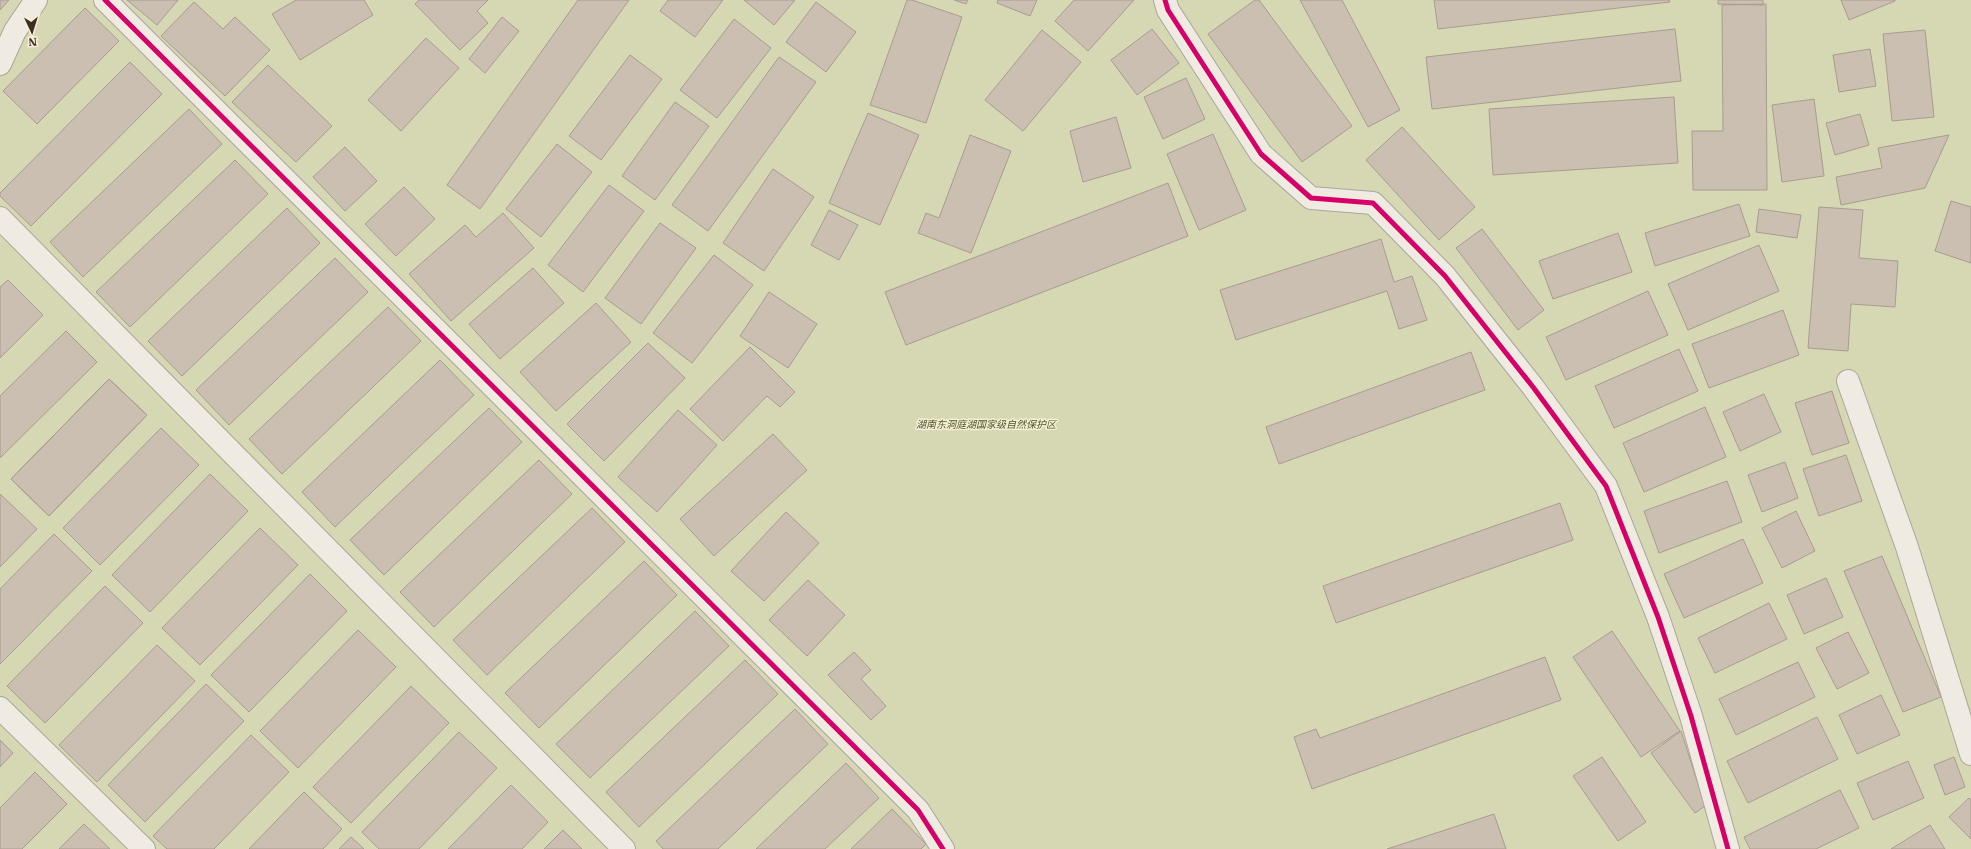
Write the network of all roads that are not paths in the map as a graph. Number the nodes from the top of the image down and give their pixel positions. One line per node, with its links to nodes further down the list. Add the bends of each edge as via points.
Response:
1 (36, 0): 4 (street, via 16,31)
2 (105, 0): 11 (street, via 918,810)
3 (1166, 0): 12 (street, via 1168,10 1261,154 1311,198 1373,203 1445,276 1606,486 1658,617 1691,716)
4 (0, 64)
5 (0, 218): 10 (street)
6 (1848, 380): 8 (street, via 1907,547)
7 (0, 708): 9 (street)
8 (1971, 754)
9 (144, 849)
10 (624, 849)
11 (943, 849)
12 (1728, 849)

